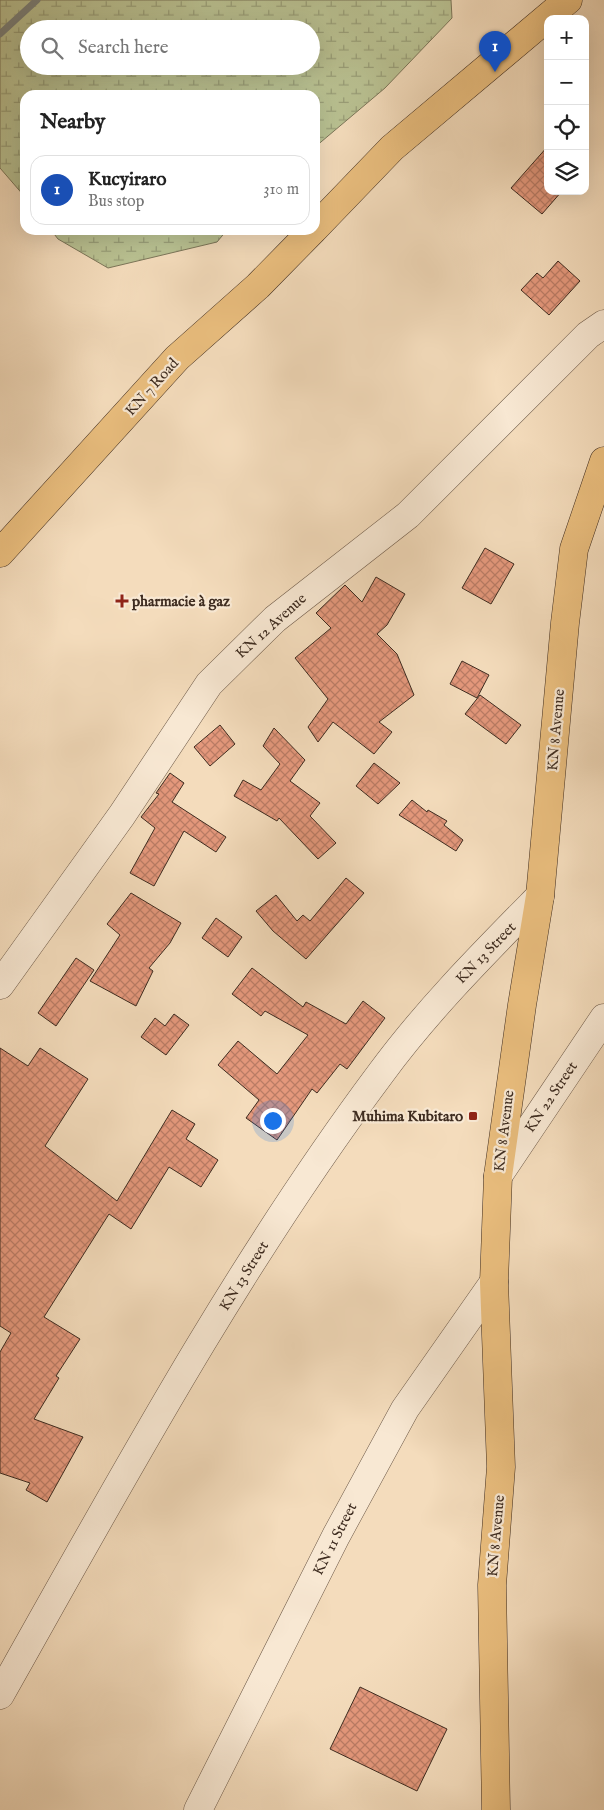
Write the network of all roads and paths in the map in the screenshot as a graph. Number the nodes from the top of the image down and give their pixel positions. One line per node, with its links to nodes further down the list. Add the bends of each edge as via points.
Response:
1 (568, 0): 2 (main road, KN 7 Road, via 392,148)
2 (320, 223)
3 (308, 235): 6 (main road, KN 7 Road, via 258,286 178,358)
4 (604, 324): 8 (street, KN 12 Avenue, via 588,335 408,515 275,619 209,684 122,814)
5 (604, 461): 7 (main road, KN 8 Avenue, via 574,549)
6 (0, 554)
7 (540, 896): 10 (main road, KN 8 Avenue); 12 (street, KN 13 Street, via 468,970 382,1072 254,1258)
8 (0, 985)
9 (604, 1018): 10 (street, KN 22 Street)
10 (498, 1176): 11 (main road, KN 8 Avenue)
11 (494, 1282): 13 (street, KN 11 Street, via 405,1409 336,1536); 14 (main road, KN 8 Avenue, via 502,1467 492,1585)
12 (0, 1695)
13 (198, 1810)
14 (496, 1810)

